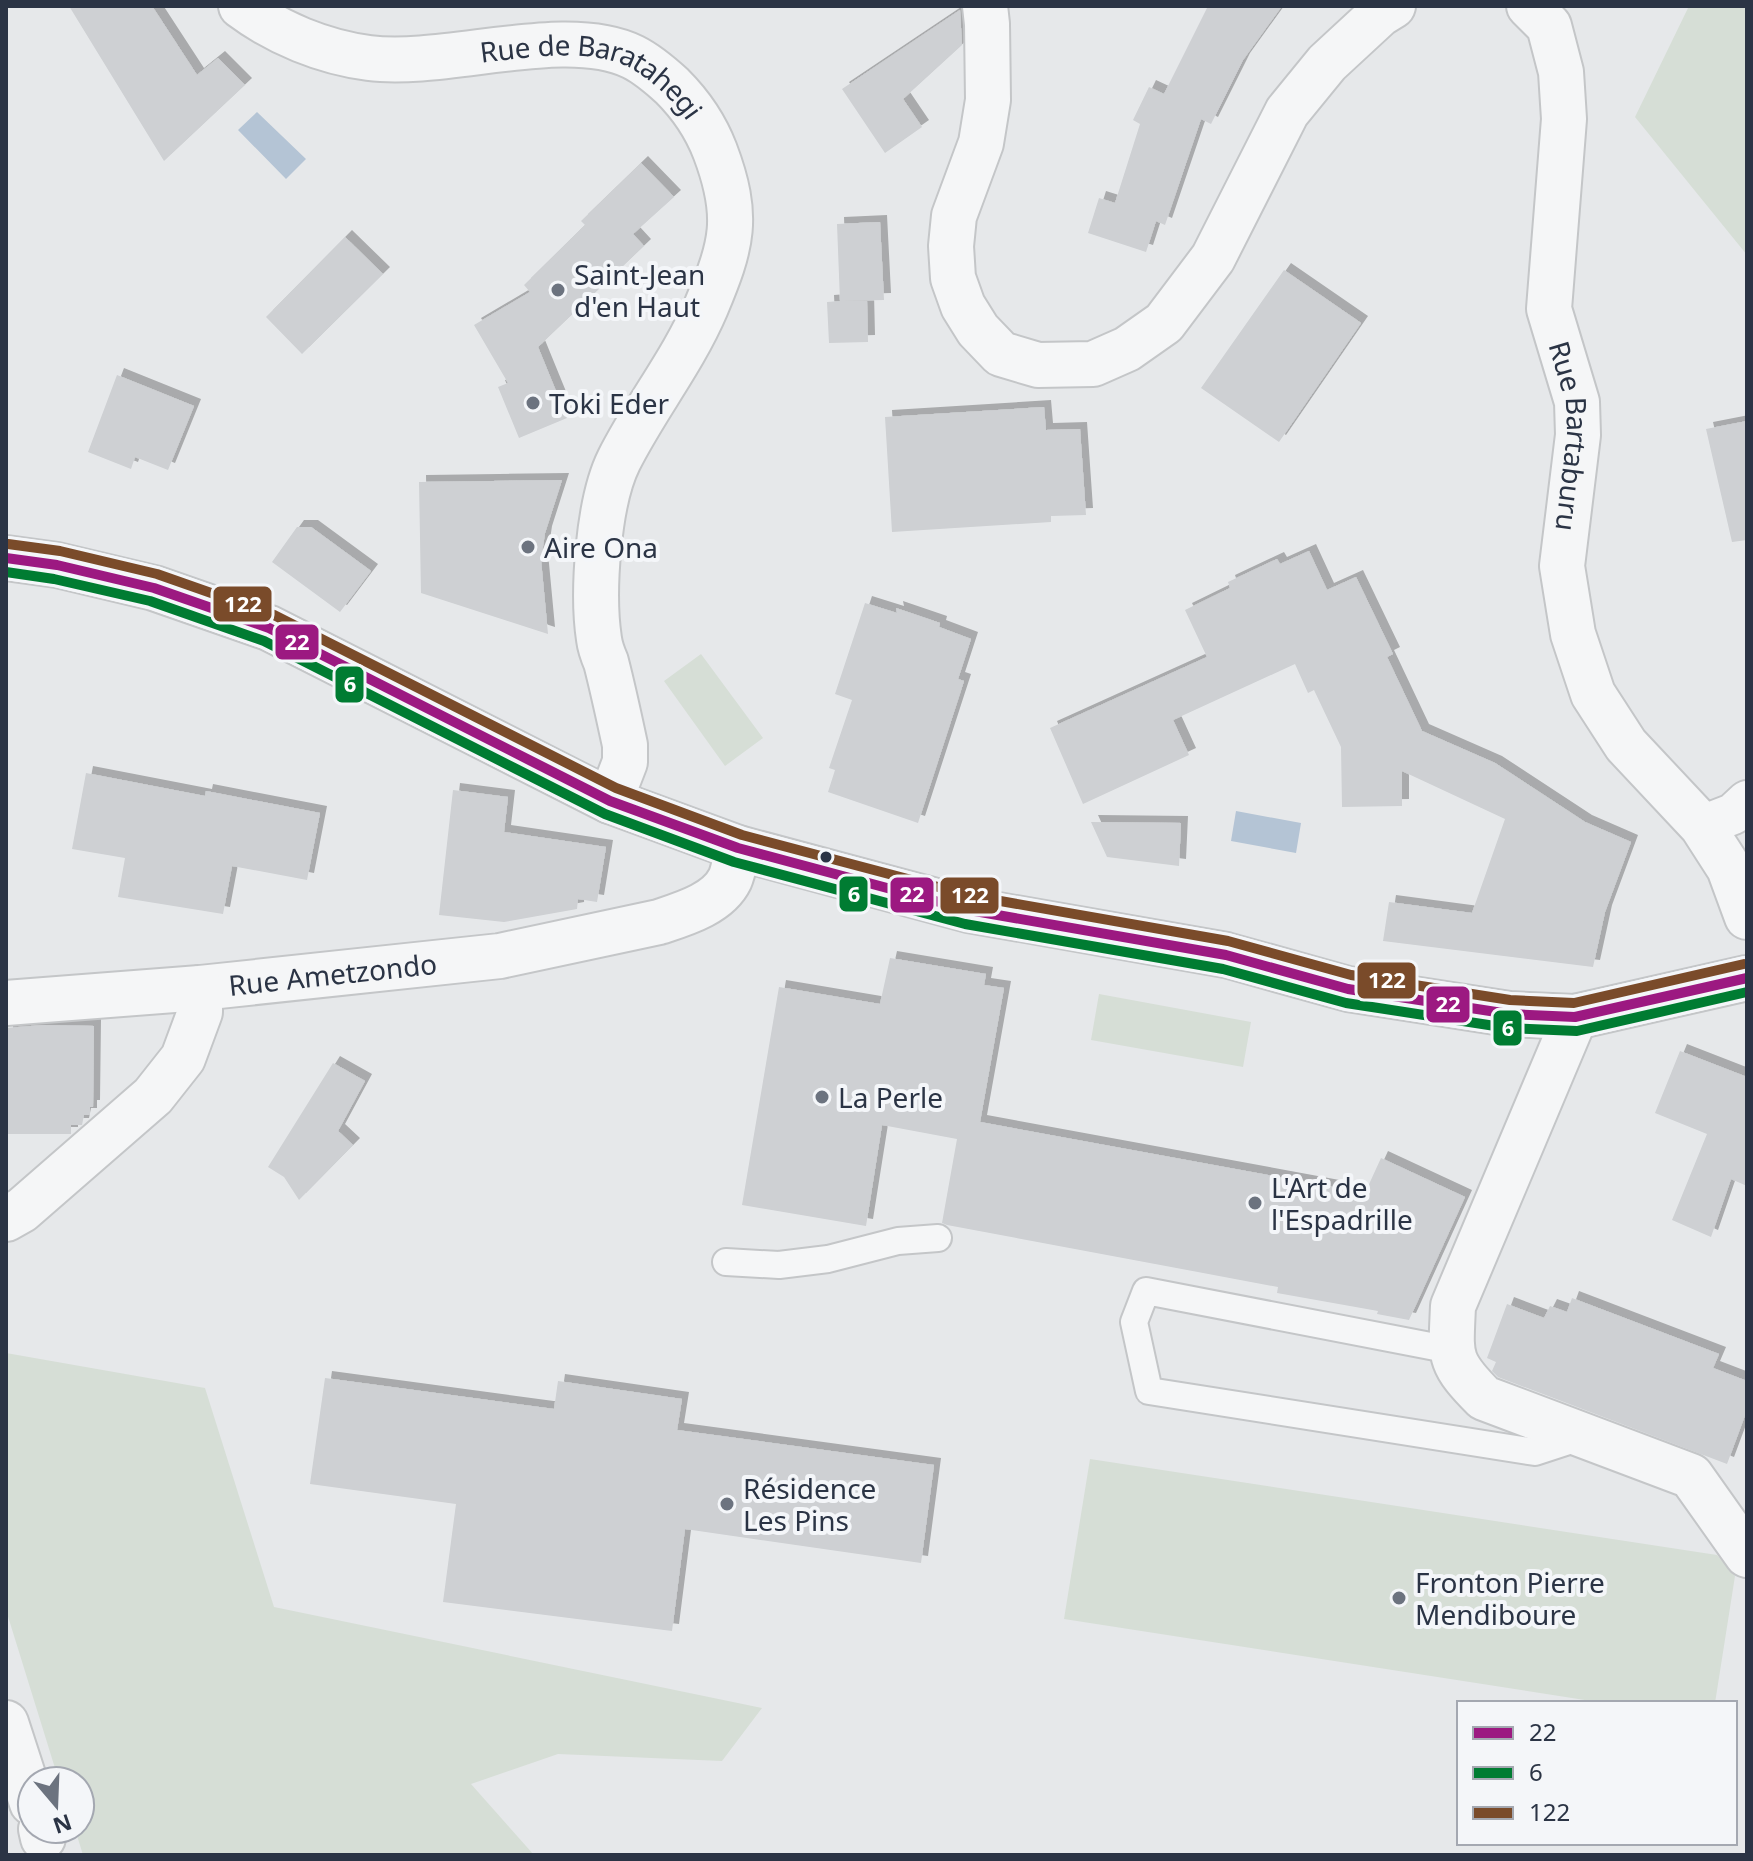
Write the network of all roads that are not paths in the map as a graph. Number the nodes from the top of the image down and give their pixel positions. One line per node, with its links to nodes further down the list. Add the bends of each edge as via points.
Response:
1 (241, 6): 6 (street, Rue de Baratahegi, via 291,35 369,58 408,60 570,44 602,47 632,56 659,73 707,130 730,197 725,262 697,327 617,464 597,552 599,640 625,745 625,762)
2 (985, 6): 3 (street, via 986,114 954,216 953,278 978,330 1001,354 1038,365 1093,364 1127,349 1164,323 1213,258 1287,112 1327,63)
3 (1393, 6)
4 (1529, 6): 8 (street, Rue Bartaburu, via 1549,26 1561,72 1564,119 1549,309 1577,402 1578,435 1562,566 1573,634 1593,694 1626,745)
5 (6, 558): 6 (street, via 154,588 269,628)
6 (610, 801): 9 (street)
7 (1747, 801): 8 (street, via 1733,814)
8 (1702, 826): 10 (street, Rue Bartaburu, via 1729,868)
9 (738, 848): 12 (street, Rue Ametzondo, via 729,881 712,899 659,922 500,956); 14 (street, via 969,910 1226,955 1348,989 1509,1014)
10 (1747, 917)
11 (1747, 978): 14 (street)
12 (200, 988): 13 (street); 15 (street, Rue Ametzondo, via 200,1012 183,1058 153,1096)
13 (6, 1003)
14 (1575, 1017): 18 (street, via 1453,1306)
15 (6, 1219)
16 (938, 1238): 17 (lane, via 779,1265)
17 (726, 1262)
18 (1451, 1350): 19 (street, via 1460,1374 1484,1398); 19 (lane, via 1146,1291 1134,1322 1149,1391 1535,1452)
19 (1585, 1436): 20 (street, via 1691,1476)
20 (1747, 1555)
21 (6, 1723): 22 (street)
22 (20, 1765)

